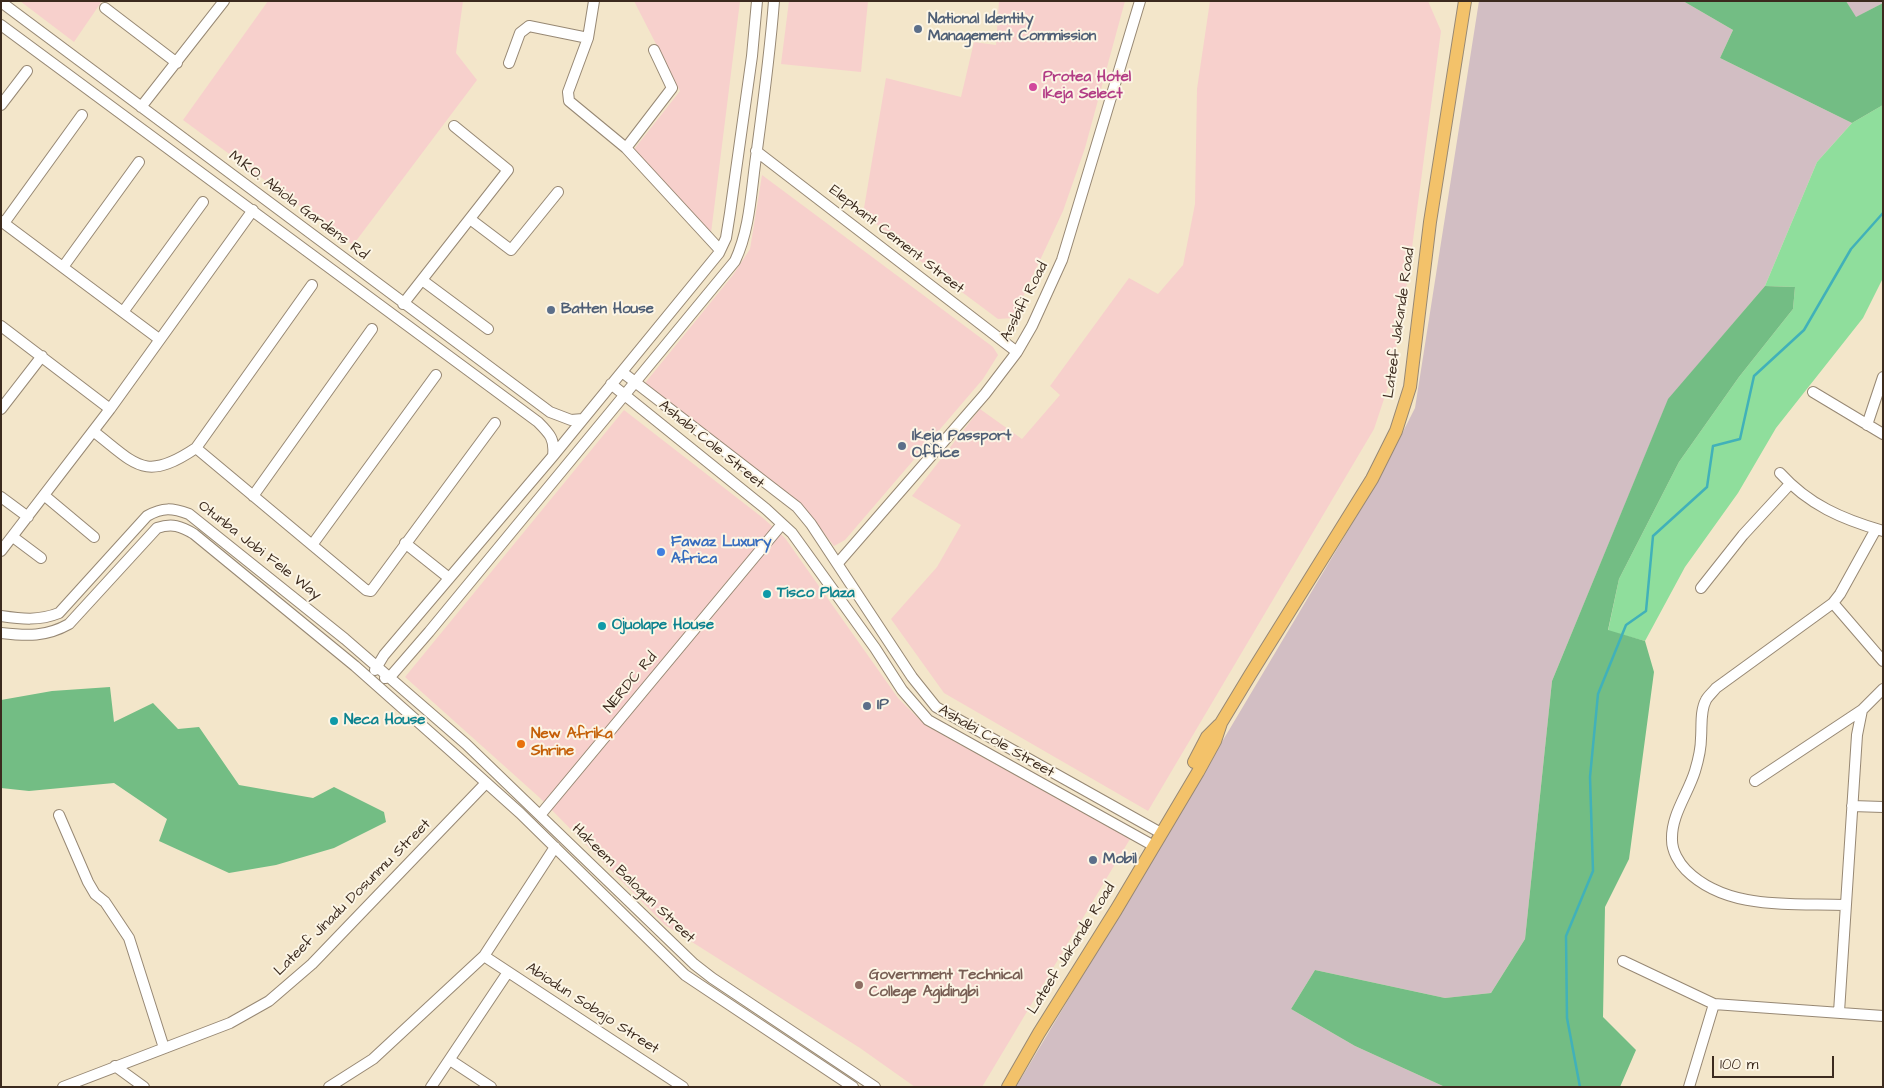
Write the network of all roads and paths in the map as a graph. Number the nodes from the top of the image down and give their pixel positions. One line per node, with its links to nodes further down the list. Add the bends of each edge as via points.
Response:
1 (594, 1): 12 (street)
2 (758, 1): 30 (street, via 730,213 726,238)
3 (774, 1): 22 (street)
4 (1140, 1): 41 (street, Assbifi Road, via 1062,260)
5 (1454, 1): 10 (main road)
6 (1465, 1): 10 (main road, Lateef Jakande Road)
7 (1, 2): 18 (street, M.K.O. Abiola Gardens Rd)
8 (223, 2): 15 (street)
9 (105, 8): 15 (street)
10 (1461, 21): 99 (main road, Lateef Jakande Road, via 1430,222 1410,387 1403,412 1372,479 1221,723 1207,756)
11 (1, 25): 26 (street, M.K.O. Abiola Gardens Rd)
12 (588, 38): 14 (street, via 529,26 520,33); 21 (street, via 568,92 568,101)
13 (654, 50): 21 (street, via 672,88)
14 (509, 62)
15 (177, 63): 18 (street)
16 (27, 71): 17 (street)
17 (1, 105)
18 (141, 108): 29 (street, M.K.O. Abiola Gardens Rd)
19 (82, 115): 28 (street)
20 (454, 126): 27 (street, via 508,170)
21 (626, 148): 30 (street)
22 (756, 151): 41 (street, Elephant Cement Street); 46 (street, via 742,245 735,261)
23 (139, 162): 32 (street)
24 (558, 192): 27 (street, via 511,250)
25 (203, 202): 36 (street)
26 (253, 210): 31 (street, M.K.O. Abiola Gardens Rd); 40 (street)
27 (470, 219): 33 (street)
28 (2, 222): 32 (street)
29 (325, 244): 31 (street); 35 (street, M.K.O. Abiola Gardens Rd)
30 (720, 250): 43 (street)
31 (316, 256): 60 (street, M.K.O. Abiola Gardens Rd, via 538,422 552,435)
32 (62, 267): 36 (street)
33 (422, 280): 35 (street); 39 (street)
34 (312, 286): 59 (street)
35 (403, 304): 53 (street, M.K.O. Abiola Gardens Rd, via 550,412 572,420)
36 (123, 312): 40 (street)
37 (1, 326): 42 (street)
38 (372, 329): 64 (street)
39 (488, 329)
40 (159, 339): 50 (street)
41 (1017, 352): 75 (street, Assbifi Road, via 985,394)
42 (42, 356): 50 (street); 51 (street)
43 (622, 372): 46 (street, Ashabi Cole Street); 47 (street)
44 (436, 375): 72 (street)
45 (1883, 377): 55 (street)
46 (635, 382): 49 (street); 52 (street, Ashabi Cole Street)
47 (611, 384): 49 (street, Ashabi Cole Street); 53 (street)
48 (1813, 392): 55 (street)
49 (624, 395): 56 (street, Ashabi Cole Street); 83 (street)
50 (110, 408): 57 (street)
51 (1, 409)
52 (679, 416): 56 (street); 75 (street, Ashabi Cole Street, via 797,507)
53 (584, 419): 60 (street)
54 (495, 423): 71 (street)
55 (1867, 425): 58 (street)
56 (668, 430): 67 (street, Ashabi Cole Street)
57 (93, 431): 59 (street, via 133,462 149,468 164,466); 63 (street)
58 (1883, 434)
59 (196, 448): 64 (street)
60 (553, 456): 77 (street)
61 (1780, 473): 62 (street)
62 (1790, 484): 68 (street, via 1840,517); 79 (street, via 1743,535)
63 (45, 496): 66 (street); 69 (street)
64 (253, 496): 72 (street)
65 (1, 497): 66 (street)
66 (28, 517): 70 (street)
67 (782, 524): 96 (street, NERDC Rd); 98 (street, Ashabi Cole Street, via 814,561 902,690 928,720)
68 (1879, 530): 80 (street)
69 (94, 536)
70 (13, 537): 73 (street); 74 (street)
71 (405, 543): 72 (street, via 371,590 366,590); 77 (street)
72 (312, 545)
73 (1, 551)
74 (40, 558)
75 (838, 563): 93 (street, Ashabi Cole Street, via 912,677 936,707)
76 (93, 576): 78 (street); 81 (street, Otunba Jobi Fele Way, via 59,613 28,619); 86 (street, Otunba Jobi Fele Way, via 147,516 161,509 173,508 202,523)
77 (449, 578): 82 (street)
78 (105, 585): 84 (street, Otunba Jobi Fele Way, via 69,624 54,632 32,636); 88 (street, Otunba Jobi Fele Way, via 157,528 169,524 181,527 194,534)
79 (1701, 588)
80 (1833, 602): 85 (street); 104 (street, via 1716,688 1706,700 1694,772 1675,820 1672,840 1675,854 1683,867 1697,880 1720,893 1754,902)
81 (1, 616)
82 (414, 620): 83 (street); 86 (street)
83 (429, 632): 87 (street)
84 (1, 633)
85 (1883, 661)
86 (376, 665): 87 (street, Otunba Jobi Fele Way); 88 (street)
87 (390, 677): 88 (street); 96 (street, Hakeem Balogun Street)
88 (372, 681): 92 (street, Hakeem Balogun Street)
89 (1883, 689): 90 (street)
90 (1862, 710): 91 (street); 94 (street)
91 (1755, 782)
92 (486, 783): 101 (street, Hakeem Balogun Street); 111 (street, Lateef Jinadu Dosunmu Street, via 288,986 230,1023)
93 (1110, 805): 98 (street); 99 (street, Ashabi Cole Street)
94 (1852, 806): 95 (street); 104 (street)
95 (1883, 808)
96 (541, 814): 102 (street, Hakeem Balogun Street)
97 (59, 815): 111 (street, via 88,882 129,938)
98 (1102, 818): 100 (street, Ashabi Cole Street)
99 (1158, 831): 100 (main road, Lateef Jakande Road)
100 (1150, 844): 123 (main road, Lateef Jakande Road); 124 (main road, Lateef Jakande Road)
101 (555, 847): 103 (street, Hakeem Balogun Street); 105 (street, Hakeem Balogun Street)
102 (618, 891): 103 (street); 114 (street, Hakeem Balogun Street, via 712,978)
103 (608, 901): 115 (street, Hakeem Balogun Street, via 685,975)
104 (1846, 905): 109 (street)
105 (484, 956): 107 (street, Abiodun Sobajo Street); 118 (street, Hakeem Balogun Street, via 373,1059)
106 (1623, 962): 108 (street)
107 (508, 972): 112 (street); 121 (street, Abiodun Sobajo Street)
108 (1714, 1004): 109 (street); 125 (street)
109 (1840, 1012): 110 (street)
110 (1883, 1016)
111 (164, 1048): 113 (street, Lateef Jinadu Dosunmu Street)
112 (450, 1060): 119 (street); 120 (street)
113 (115, 1066): 116 (street, Lateef Jinadu Dosunmu Street); 117 (street)
114 (855, 1073): 115 (street); 122 (street, Hakeem Balogun Street)
115 (850, 1085)
116 (63, 1087)
117 (144, 1087)
118 (329, 1087)
119 (431, 1087)
120 (491, 1087)
121 (683, 1087)
122 (875, 1087)
123 (998, 1087)
124 (1008, 1087)
125 (1689, 1087)

